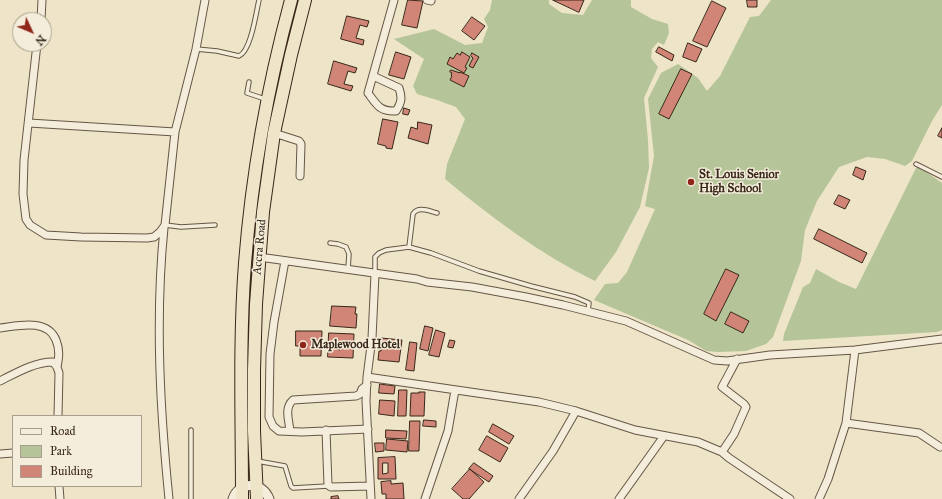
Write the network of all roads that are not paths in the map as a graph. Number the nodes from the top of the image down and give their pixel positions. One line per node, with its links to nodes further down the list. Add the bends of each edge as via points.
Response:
1 (42, 0): 7 (street)
2 (205, 0): 8 (street)
3 (259, 0): 8 (lane, via 248,45 242,54 239,56)
4 (291, 0): 12 (highway, Accra Road)
5 (305, 0): 15 (highway, Accra Road)
6 (394, 0): 10 (street)
7 (41, 12)
8 (196, 49): 14 (street)
9 (37, 52): 13 (street)
10 (373, 76): 10 (street, via 368,93 377,106 387,112 396,111 401,104 399,88)
11 (249, 82): 12 (lane, via 247,92)
12 (268, 100): 55 (highway, Accra Road, via 245,262)
13 (29, 123): 14 (street); 20 (street, via 23,194 26,219 30,225 46,235 147,238 154,237)
14 (175, 132): 20 (street)
15 (274, 133): 17 (street, via 299,141 301,144); 24 (highway, Accra Road)
16 (916, 164): 18 (lane)
17 (300, 176)
18 (942, 176)
19 (437, 212): 23 (lane, via 419,209 415,211)
20 (164, 225): 21 (lane); 58 (street, via 159,357)
21 (215, 225)
22 (330, 243): 26 (lane, via 346,247 349,254)
23 (409, 247): 27 (lane, via 379,253 375,257); 28 (lane, via 479,271 575,297 589,303)
24 (259, 257): 25 (street); 50 (highway, Accra Road, via 254,370)
25 (286, 261): 26 (street); 44 (street, via 270,354 270,417 275,429)
26 (348, 270): 27 (street)
27 (375, 274): 28 (street, via 479,288); 34 (street)
28 (588, 311): 32 (street, via 626,321 714,360)
29 (0, 328): 33 (street, via 31,325 47,328 59,348)
30 (942, 339): 31 (street)
31 (855, 350): 32 (street); 40 (street)
32 (737, 359): 47 (street, via 722,387 746,408)
33 (57, 367): 35 (street, via 52,362 45,362); 39 (street)
34 (367, 377): 36 (street); 37 (street)
35 (0, 381)
36 (367, 385): 41 (street); 44 (street, via 356,396 293,400 287,409)
37 (455, 390): 38 (street, via 539,402); 63 (street, via 448,431)
38 (576, 411): 45 (street, via 635,430); 64 (street, via 553,452)
39 (58, 415)
40 (846, 423): 46 (street, via 919,433); 66 (street)
41 (368, 429): 43 (street); 53 (street)
42 (192, 430): 59 (lane)
43 (326, 430): 44 (street); 52 (street)
44 (290, 431)
45 (664, 436): 47 (street, via 698,442); 56 (street)
46 (940, 447)
47 (722, 452): 65 (street)
48 (12, 453): 49 (street)
49 (0, 454)
50 (256, 461): 51 (highway, Accra Road); 52 (lane, via 285,466 292,488)
51 (257, 486): 55 (street, via 247,486); 60 (highway, Accra Road); 61 (street)
52 (330, 486): 53 (street)
53 (370, 486): 62 (street)
54 (59, 487): 57 (street)
55 (236, 496)
56 (621, 498)
57 (60, 499)
58 (169, 499)
59 (191, 499)
60 (257, 499)
61 (269, 499)
62 (370, 499)
63 (425, 499)
64 (519, 499)
65 (790, 499)
66 (819, 499)

